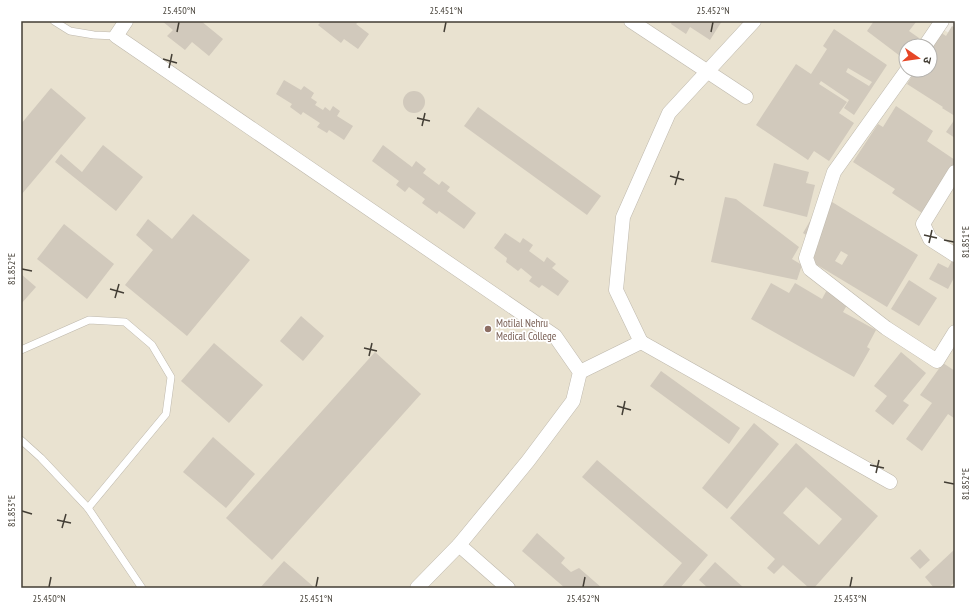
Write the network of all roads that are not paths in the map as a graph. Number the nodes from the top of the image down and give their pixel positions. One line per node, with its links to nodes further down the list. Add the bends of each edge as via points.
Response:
1 (54, 21): 6 (lane, via 70,31)
2 (126, 21): 6 (street)
3 (631, 21): 8 (street)
4 (754, 21): 8 (street)
5 (942, 21): 7 (street)
6 (116, 36): 16 (street, via 555,336)
7 (930, 38)
8 (707, 71): 10 (street); 14 (street, via 668,113 623,217 616,290)
9 (901, 78): 13 (street, via 834,172 806,258 810,269 886,328 937,361)
10 (746, 97)
11 (955, 172): 12 (street, via 923,224 930,238)
12 (955, 255)
13 (955, 332)
14 (641, 342): 16 (street); 18 (street)
15 (21, 350): 19 (lane, via 89,320 126,322 152,345 171,377 166,414)
16 (580, 372): 20 (street, via 573,401)
17 (21, 440): 19 (lane)
18 (890, 482)
19 (88, 508): 21 (lane)
20 (459, 545): 22 (street); 23 (street)
21 (142, 588)
22 (417, 588)
23 (508, 588)

